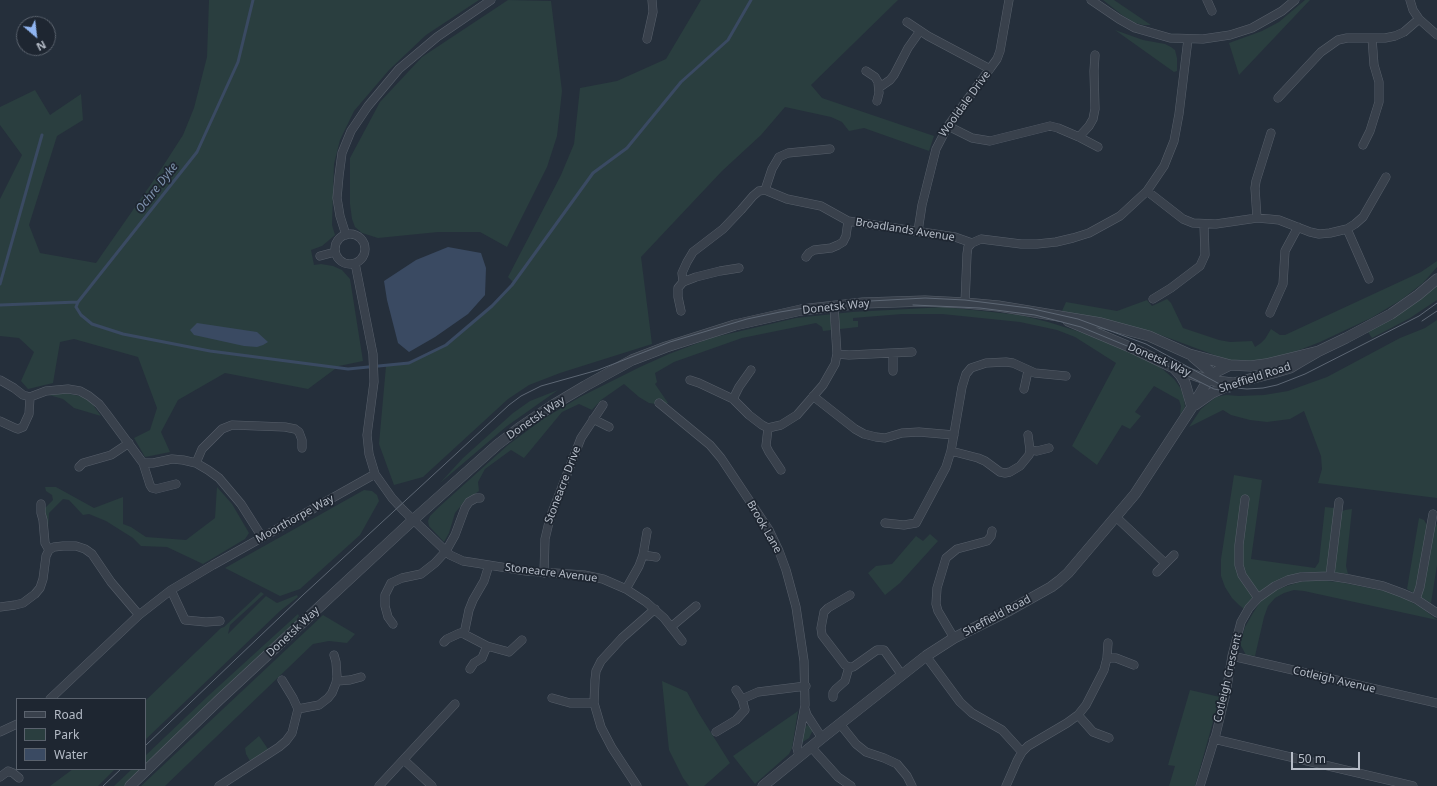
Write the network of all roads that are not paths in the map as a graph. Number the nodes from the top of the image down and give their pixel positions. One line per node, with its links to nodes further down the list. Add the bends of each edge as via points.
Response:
1 (490, 0): 37 (street, via 437,37 399,69 351,131 342,153 337,198)
2 (652, 0): 14 (street, via 653,12)
3 (1009, 0): 17 (street, Wooldale Drive, via 1000,51)
4 (1091, 0): 15 (street, via 1135,28 1170,38)
5 (1207, 0): 8 (street)
6 (1295, 0): 15 (street, via 1282,11 1241,33 1209,39)
7 (1410, 0): 9 (street)
8 (1212, 11)
9 (1419, 19): 12 (street); 13 (street, via 1395,36)
10 (907, 22): 11 (street)
11 (920, 31): 17 (street); 19 (street, via 894,75)
12 (1437, 35)
13 (1372, 38): 20 (street, via 1338,40 1321,52); 25 (street, via 1374,65 1380,91 1370,131)
14 (647, 39)
15 (1188, 39): 30 (street, Broadlands Avenue, via 1174,141 1162,170)
16 (1095, 55): 24 (street, via 1095,109 1093,119)
17 (990, 69): 22 (street, Wooldale Drive)
18 (866, 71): 19 (street, via 875,77)
19 (880, 87): 21 (street)
20 (1278, 98)
21 (877, 100)
22 (948, 126): 24 (street, via 964,135 990,141 1050,126); 36 (street, Wooldale Drive, via 936,149)
23 (1271, 133): 31 (street, via 1255,188)
24 (1079, 137): 26 (street)
25 (1363, 145)
26 (1098, 147)
27 (830, 149): 29 (street, via 788,153 779,158 772,169)
28 (1386, 177): 35 (street, via 1363,217)
29 (765, 190): 32 (street, Broadlands Avenue, via 787,199 821,206); 46 (street, via 753,196 723,229 694,252 682,273)
30 (1147, 191): 33 (street, via 1183,219); 38 (street, Broadlands Avenue, via 1120,216 1089,233 1073,238 1037,244 981,239)
31 (1257, 218): 33 (street); 34 (street, via 1279,220)
32 (848, 221): 36 (street, Broadlands Avenue); 41 (street, via 843,242 830,248 814,250)
33 (1204, 225): 47 (street, via 1205,256 1200,266)
34 (1298, 227): 35 (street, via 1319,234); 51 (street, via 1285,251 1283,284)
35 (1347, 229): 44 (street)
36 (918, 231): 38 (street, Broadlands Avenue, via 955,237)
37 (346, 235): 39 (street, via 338,240); 42 (street, via 356,235 369,246)
38 (972, 243): 48 (street, via 967,254)
39 (336, 252): 40 (street); 42 (street, via 344,263)
40 (320, 256)
41 (806, 257)
42 (355, 263): 91 (street, via 373,354 374,382 367,435)
43 (739, 268): 46 (street, via 720,270)
44 (1368, 279)
45 (1437, 279): 53 (street, Sheffield Road, via 1391,314)
46 (683, 282): 50 (street, via 678,288)
47 (1153, 299)
48 (965, 303): 49 (street, Donetsk Way, via 925,301); 52 (street, Donetsk Way, via 1031,310)
49 (834, 306): 55 (street); 99 (street, Donetsk Way, via 794,311 735,325 666,346 632,360 519,428)
50 (681, 311)
51 (1270, 314)
52 (1059, 317): 57 (street, Donetsk Way, via 1102,323 1137,332); 59 (street, Donetsk Way)
53 (1319, 351): 58 (street, Sheffield Road, via 1266,364); 67 (street, Sheffield Road, via 1290,368)
54 (912, 352): 56 (street)
55 (837, 354): 56 (street); 70 (street, via 831,372)
56 (893, 354): 61 (street)
57 (1189, 354): 58 (street, Donetsk Way); 64 (street, Donetsk Way)
58 (1232, 366): 64 (street, Sheffield Road)
59 (1174, 368): 64 (street, Donetsk Way); 75 (street, via 1185,383)
60 (751, 370): 72 (street)
61 (893, 371)
62 (1028, 371): 63 (street); 68 (street); 80 (street, via 1006,362 986,363 971,368 962,386)
63 (1066, 376)
64 (1212, 379): 67 (street, Donetsk Way); 69 (street); 75 (street, Sheffield Road)
65 (0, 380): 71 (street)
66 (690, 380): 72 (street)
67 (1234, 383): 69 (street, Sheffield Road)
68 (1024, 389)
69 (1212, 393): 75 (street, Sheffield Road)
70 (813, 396): 79 (street, via 797,415 781,425); 80 (street, via 855,429 870,436 885,438 919,432)
71 (30, 397): 77 (street, via 23,427 18,429); 82 (street, via 58,389 80,391 99,404)
72 (733, 399): 79 (street, via 749,415)
73 (659, 403): 145 (street, Brook Lane, via 710,445 769,530 782,557 796,607)
74 (603, 405): 76 (street, Stoneacre Drive)
75 (1192, 407): 98 (street, Sheffield Road, via 1143,483)
76 (593, 419): 78 (street); 112 (street, Stoneacre Drive, via 581,438 550,518 545,539)
77 (0, 421)
78 (609, 427)
79 (768, 428): 90 (street, via 766,446)
80 (954, 435): 86 (street)
81 (1028, 435): 85 (street)
82 (129, 443): 87 (street); 89 (street, via 111,455)
83 (302, 448): 88 (street, via 299,432 295,429 232,426 222,430 202,450)
84 (1049, 448): 85 (street)
85 (1030, 450): 86 (street, via 1020,466 1005,473 978,458)
86 (951, 451): 100 (street, via 946,467 916,523)
87 (143, 463): 88 (street, via 172,459); 92 (street, via 152,488)
88 (196, 463): 103 (street, via 219,478 241,504)
89 (79, 467)
90 (781, 470)
91 (375, 474): 99 (street, Stoneacre Avenue, via 392,498); 103 (street, Moorthorpe Way)
92 (176, 484)
93 (480, 498): 105 (street, via 476,498 465,508)
94 (1245, 499): 117 (street, via 1239,565 1242,575)
95 (1340, 502): 113 (street)
96 (41, 504): 104 (street, via 45,543)
97 (1432, 514): 118 (street)
98 (1116, 517): 109 (street); 128 (street, Sheffield Road, via 1068,573 1051,587)
99 (413, 520): 105 (street, Stoneacre Avenue); 172 (street, Donetsk Way)
100 (885, 524)
101 (992, 531): 128 (street, via 987,541 957,549 946,558 937,588 936,604)
102 (647, 532): 106 (street)
103 (262, 537): 115 (street, Moorthorpe Way)
104 (49, 550): 120 (street, via 43,579 35,594 23,603); 123 (street, via 54,547 76,546 92,554 111,582)
105 (446, 551): 110 (street, Stoneacre Avenue, via 463,561); 125 (street, via 421,574 390,583 385,595 388,617)
106 (643, 555): 108 (street); 114 (street)
107 (1174, 555): 109 (street)
108 (656, 557)
109 (1165, 563): 111 (street)
110 (489, 565): 112 (street, Stoneacre Avenue); 127 (street, via 484,581 468,610)
111 (1156, 572)
112 (544, 573): 114 (street, Stoneacre Avenue, via 584,575 603,579)
113 (1330, 576): 117 (street, Cotleigh Crescent, via 1306,576 1288,580); 118 (street, Cotleigh Crescent, via 1383,586)
114 (626, 589): 121 (street, Stoneacre Avenue)
115 (171, 590): 123 (street, Moorthorpe Way); 124 (street, via 185,620)
116 (850, 595): 139 (street, via 824,612 821,628 822,635)
117 (1258, 598): 136 (street, Cotleigh Crescent, via 1241,622)
118 (1416, 599): 122 (street, Cotleigh Crescent)
119 (696, 606): 126 (street)
120 (0, 607)
121 (654, 609): 126 (street, Stoneacre Avenue); 153 (street, via 601,661 594,680)
122 (1437, 613)
123 (139, 615): 147 (street, Moorthorpe Way)
124 (220, 621)
125 (392, 624)
126 (671, 627): 130 (street, Stoneacre Avenue)
127 (464, 634): 131 (street, via 460,633); 133 (street)
128 (954, 638): 135 (street, Sheffield Road)
129 (522, 640): 133 (street, via 509,652)
130 (682, 641)
131 (444, 642)
132 (1108, 642): 137 (street)
133 (487, 646): 140 (street, via 482,658)
134 (334, 655): 144 (street)
135 (926, 656): 141 (street, Sheffield Road); 167 (street, via 960,702 972,713 1002,730)
136 (1232, 656): 154 (street, Cotleigh Avenue); 165 (street, Cotleigh Crescent)
137 (1107, 658): 138 (street, via 1116,658); 158 (street, via 1099,681)
138 (1134, 665)
139 (849, 667): 141 (street, via 853,667 876,650 884,650); 148 (street, via 845,681 833,693)
140 (470, 669)
141 (902, 675): 160 (street, Sheffield Road)
142 (361, 677): 144 (street)
143 (282, 680): 156 (street)
144 (337, 681): 156 (street, via 332,693 319,705)
145 (806, 686): 152 (street, via 758,692); 157 (street, Brook Lane)
146 (736, 690): 152 (street)
147 (57, 693): 149 (street, Moorthorpe Way); 150 (street)
148 (833, 697)
149 (51, 698)
150 (63, 698)
151 (552, 698): 153 (street, via 570,703)
152 (742, 699): 162 (street, via 745,710 742,715)
153 (594, 703): 176 (street, via 606,738)
154 (1437, 703)
155 (455, 704): 169 (street)
156 (298, 709): 173 (street, via 292,733 279,747)
157 (805, 709): 163 (street); 168 (street, Brook Lane, via 797,748)
158 (1078, 715): 164 (street, via 1093,732); 167 (street)
159 (16, 724): 161 (street)
160 (840, 724): 163 (street, Sheffield Road); 179 (street, via 866,752 897,764)
161 (0, 732)
162 (716, 732)
163 (822, 738): 166 (street, Sheffield Road)
164 (1109, 738)
165 (1214, 739): 181 (street, Cotleigh Crescent); 182 (street)
166 (811, 747): 168 (street, Sheffield Road); 178 (street, via 838,777)
167 (1022, 752): 180 (street)
168 (799, 756): 177 (street, Sheffield Road)
169 (404, 760): 174 (street); 175 (street)
170 (0, 777): 171 (street, via 8,771)
171 (19, 778)
172 (130, 786)
173 (219, 786)
174 (379, 786)
175 (432, 786)
176 (637, 786)
177 (763, 786)
178 (851, 786)
179 (912, 786)
180 (1006, 786)
181 (1200, 786)
182 (1413, 786)

